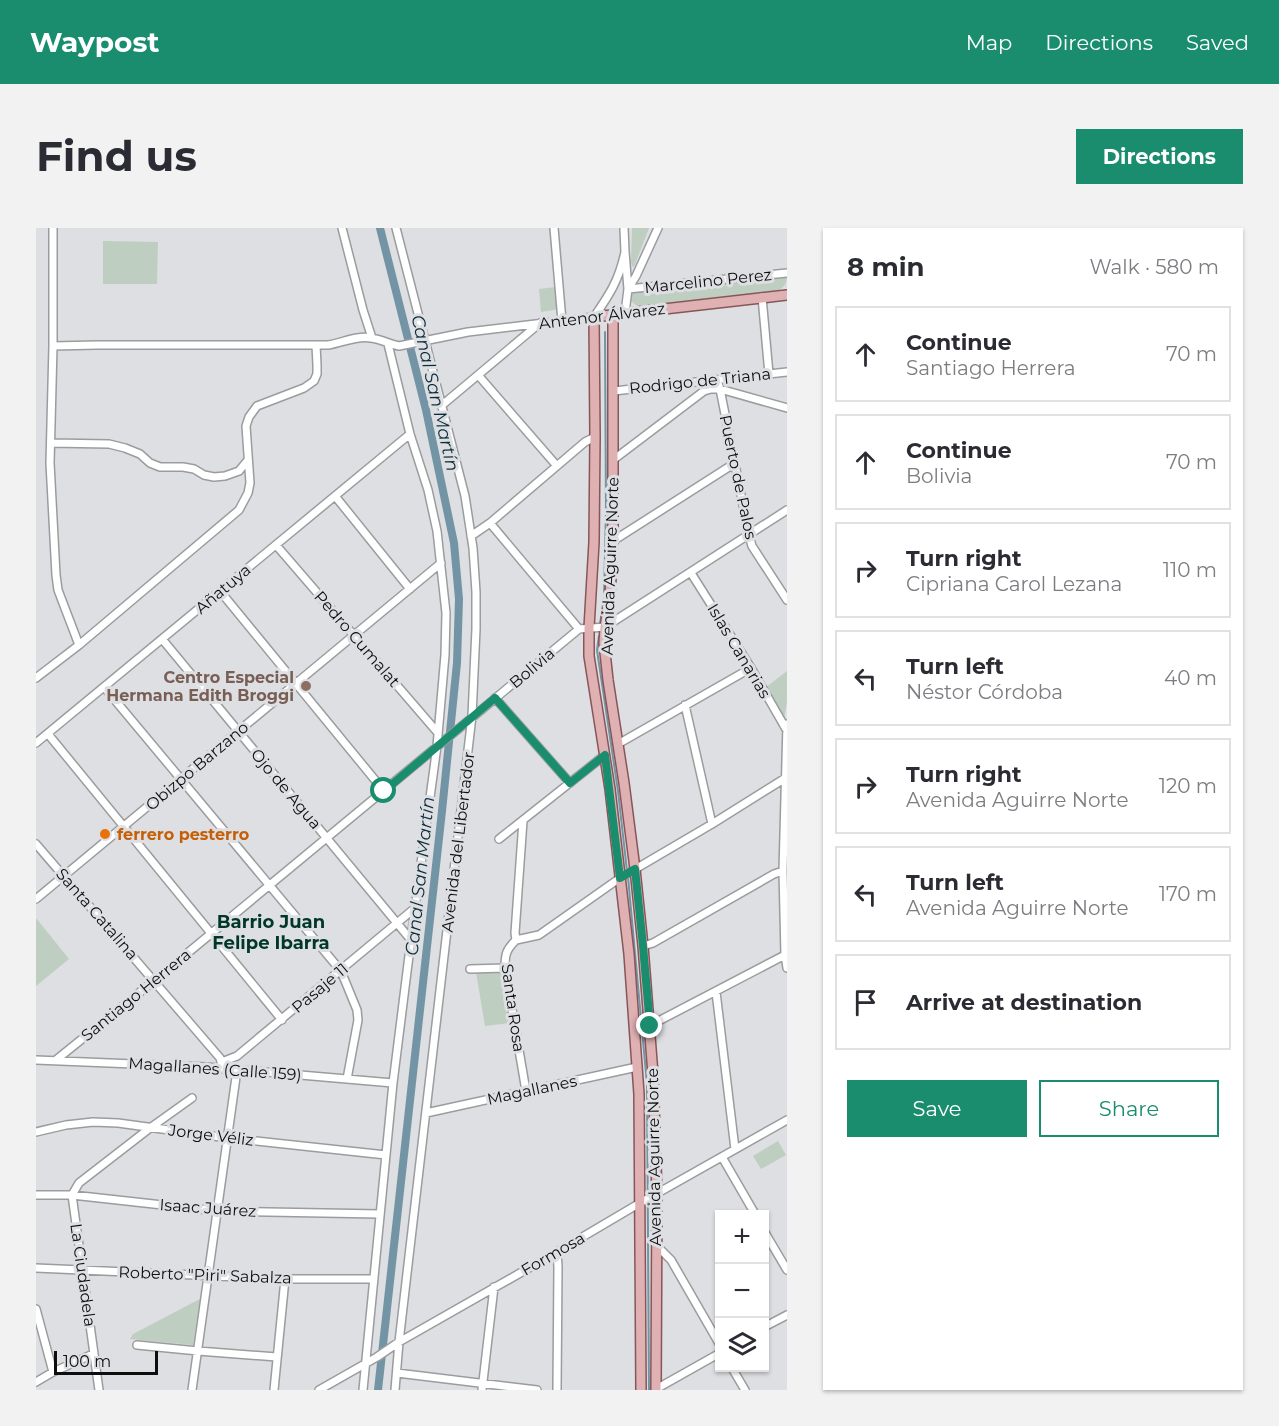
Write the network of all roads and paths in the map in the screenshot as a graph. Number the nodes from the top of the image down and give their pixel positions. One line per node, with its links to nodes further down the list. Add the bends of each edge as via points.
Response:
1 (53, 228): 21 (street)
2 (342, 228): 17 (street)
3 (396, 228): 18 (street, Avenida del Libertador)
4 (554, 228): 15 (street)
5 (624, 228): 7 (street)
6 (658, 228): 9 (street)
7 (625, 252): 9 (street); 14 (street, via 616,282)
8 (787, 273): 9 (street, Marcelino Perez)
9 (628, 289): 12 (street)
10 (787, 295): 11 (main road, Antenor Álvarez)
11 (762, 297): 12 (main road, Antenor Álvarez); 23 (street)
12 (626, 313): 13 (main road, Antenor Álvarez)
13 (613, 315): 14 (main road, Antenor Álvarez); 27 (main road, Avenida Aguirre Norte)
14 (594, 316): 15 (street, Antenor Álvarez); 31 (main road, Avenida Aguirre Norte)
15 (562, 321): 16 (street, Antenor Álvarez)
16 (540, 323): 18 (street, Antenor Álvarez); 24 (street)
17 (372, 338): 19 (street); 20 (street)
18 (421, 342): 19 (street, Antenor Álvarez); 28 (street, Avenida del Libertador)
19 (388, 344): 30 (street, Avenida del Libertador)
20 (316, 345): 21 (street); 33 (street, via 314,381 257,406 249,417)
21 (53, 346): 32 (street)
22 (787, 372): 23 (street, Rodrigo de Triana)
23 (769, 374): 25 (street, Rodrigo de Triana)
24 (478, 375): 28 (street); 36 (street)
25 (717, 380): 26 (street, Puerto de Palos); 27 (street, Rodrigo de Triana)
26 (720, 389): 29 (street); 34 (street, via 704,391); 35 (street, Puerto de Palos)
27 (614, 390): 34 (main road, Avenida Aguirre Norte)
28 (441, 406): 40 (street, Avenida del Libertador, via 465,496)
29 (787, 408)
30 (410, 434): 37 (street, Añatuya); 44 (street, Avenida del Libertador, via 428,490)
31 (595, 437): 36 (street); 50 (main road, Avenida Aguirre Norte, via 594,542)
32 (51, 443): 33 (street, via 109,444 140,454 160,467 194,469 214,477 239,471); 53 (street, via 57,582)
33 (248, 460): 53 (street, via 250,483 239,510)
34 (613, 460): 42 (main road, Avenida Aguirre Norte)
35 (735, 463): 41 (street, Puerto de Palos); 42 (street)
36 (557, 466): 39 (street)
37 (335, 496): 43 (street, Añatuya); 46 (street)
38 (787, 510): 41 (street)
39 (490, 523): 40 (street); 50 (street)
40 (471, 536): 60 (street, Avenida del Libertador, via 476,592)
41 (749, 536): 45 (street); 48 (street, Puerto de Palos)
42 (613, 541): 49 (main road, Avenida Aguirre Norte)
43 (276, 545): 47 (street, Añatuya); 51 (street, Pedro Cumalat)
44 (441, 563): 46 (street, Obizpo Barzano); 63 (street, Avenida del Libertador, via 446,613)
45 (691, 573): 49 (street); 54 (street, Islas Canarias)
46 (410, 589): 51 (street, Obizpo Barzano)
47 (220, 591): 52 (street, Añatuya); 56 (street)
48 (787, 600)
49 (604, 627): 50 (street); 66 (main road, Avenida Aguirre Norte)
50 (584, 628): 58 (street, Bolivia); 68 (main road, Avenida Aguirre Norte)
51 (354, 635): 56 (street, Obizpo Barzano); 63 (street, Pedro Cumalat)
52 (162, 639): 57 (street, Añatuya); 62 (street, Ojo de Agua)
53 (79, 645): 55 (street)
54 (751, 668): 59 (street); 61 (street, Islas Canarias)
55 (36, 678)
56 (295, 684): 62 (street, Obizpo Barzano); 72 (street)
57 (104, 687): 64 (street, Añatuya); 70 (street)
58 (495, 698): 60 (street, Bolivia); 71 (street)
59 (686, 705): 66 (street); 74 (street)
60 (472, 716): 67 (street, Bolivia); 108 (street, Avenida del Libertador)
61 (787, 727): 69 (street)
62 (238, 731): 70 (street, Obizpo Barzano); 76 (street, Ojo de Agua)
63 (438, 733): 67 (street, Avenida del Libertador)
64 (48, 734): 65 (street, Añatuya); 75 (street)
65 (36, 743)
66 (618, 744): 80 (main road, Avenida Aguirre Norte)
67 (437, 746): 72 (street, Santiago Herrera); 84 (street, Avenida del Libertador)
68 (605, 755): 71 (street); 80 (main road, Avenida Aguirre Norte)
69 (786, 777): 74 (street); 79 (street)
70 (181, 779): 75 (street, Obizpo Barzano); 82 (street)
71 (570, 783): 73 (street)
72 (384, 791): 76 (street, Santiago Herrera)
73 (523, 821): 77 (street); 88 (street, Santa Rosa)
74 (712, 824): 80 (street)
75 (123, 828): 81 (street, Obizpo Barzano); 86 (street)
76 (327, 838): 82 (street, Santiago Herrera); 85 (street, Ojo de Agua)
77 (499, 839)
78 (36, 844): 81 (street, Santa Catalina)
79 (783, 871): 89 (street); 90 (street)
80 (628, 873): 88 (street, via 539,935); 89 (main road, Avenida Aguirre Norte); 102 (main road, Avenida Aguirre Norte)
81 (63, 877): 83 (street, Obizpo Barzano); 95 (street, Santa Catalina)
82 (270, 885): 86 (street, Santiago Herrera); 94 (street)
83 (36, 899)
84 (415, 908): 85 (street, Pasaje 11); 87 (street, Avenida del Libertador)
85 (397, 923): 87 (street, Ojo de Agua); 94 (street, Pasaje 11)
86 (212, 934): 95 (street, Santiago Herrera); 97 (street)
87 (411, 940): 105 (street, Avenida del Libertador)
88 (516, 940): 91 (street, Santa Rosa, via 505,954)
89 (643, 946): 98 (main road, Avenida Aguirre Norte)
90 (785, 955): 92 (street); 96 (street)
91 (505, 968): 93 (street); 106 (street, Santa Rosa)
92 (787, 968)
93 (470, 969)
94 (341, 970): 97 (street, Pasaje 11); 104 (street, via 358,1020)
95 (155, 980): 100 (street, Santiago Herrera); 101 (street, Santa Catalina)
96 (716, 992): 98 (street); 113 (street)
97 (282, 1020): 101 (street, Pasaje 11)
98 (650, 1026): 118 (main road, Avenida Aguirre Norte)
99 (36, 1060): 100 (street, Magallanes (Calle 159))
100 (56, 1060): 101 (street, Magallanes (Calle 159))
101 (223, 1065): 103 (street, Magallanes (Calle 159))
102 (637, 1067): 106 (street, Magallanes); 119 (main road, Avenida Aguirre Norte)
103 (237, 1070): 104 (street, Magallanes (Calle 159)); 112 (street)
104 (347, 1079): 105 (street, Magallanes (Calle 159))
105 (393, 1083): 114 (street, Avenida del Libertador)
106 (526, 1092): 108 (street, Magallanes)
107 (192, 1098): 110 (street)
108 (426, 1113): 137 (street, Avenida del Libertador)
109 (787, 1120): 113 (street, Formosa)
110 (150, 1128): 111 (street, Jorge Véliz, via 93,1122); 112 (street, Jorge Véliz); 117 (street, via 79,1183)
111 (36, 1132)
112 (228, 1138): 114 (street, Jorge Véliz); 121 (street)
113 (735, 1149): 115 (street, Formosa)
114 (386, 1155): 122 (street, Avenida del Libertador)
115 (722, 1157): 118 (street, Formosa); 120 (street)
116 (36, 1195): 117 (street, Isaac Juárez)
117 (72, 1195): 121 (street, Isaac Juárez); 127 (street, La Ciudadela)
118 (654, 1195): 119 (street, Formosa); 124 (main road, Avenida Aguirre Norte)
119 (642, 1201): 125 (street, Formosa); 157 (main road, Avenida Aguirre Norte)
120 (752, 1210)
121 (217, 1211): 122 (street, Isaac Juárez); 129 (street)
122 (380, 1214): 131 (street, Avenida del Libertador)
123 (769, 1238): 128 (street)
124 (656, 1245): 136 (street, via 671,1260); 158 (main road, Avenida Aguirre Norte)
125 (557, 1252): 132 (street, Formosa); 156 (street)
126 (36, 1268): 127 (street, Roberto "Piri" Sabalza)
127 (82, 1270): 129 (street, Roberto "Piri" Sabalza); 140 (street, La Ciudadela)
128 (787, 1270)
129 (208, 1275): 130 (street, Roberto "Piri" Sabalza); 139 (street)
130 (285, 1279): 131 (street, Roberto "Piri" Sabalza); 142 (street)
131 (374, 1279): 143 (street, Avenida del Libertador)
132 (494, 1287): 137 (street, Formosa); 148 (street)
133 (36, 1309): 144 (street)
134 (787, 1315): 135 (street)
135 (769, 1325)
136 (715, 1336)
137 (399, 1342): 143 (street, Formosa); 146 (street, Avenida del Libertador)
138 (137, 1345): 139 (street)
139 (198, 1351): 142 (street); 150 (street)
140 (93, 1354): 144 (street); 149 (street, La Ciudadela)
141 (715, 1356): 158 (street)
142 (277, 1357): 151 (street)
143 (366, 1363): 152 (street, Formosa); 153 (street, Avenida del Libertador)
144 (53, 1372): 147 (street)
145 (734, 1372): 159 (street)
146 (397, 1373): 148 (street); 154 (street, Avenida del Libertador)
147 (36, 1382)
148 (483, 1387): 155 (street)
149 (99, 1390)
150 (192, 1390)
151 (274, 1390)
152 (319, 1390)
153 (363, 1390)
154 (395, 1390)
155 (537, 1390)
156 (557, 1390)
157 (641, 1390)
158 (656, 1390)
159 (745, 1390)

